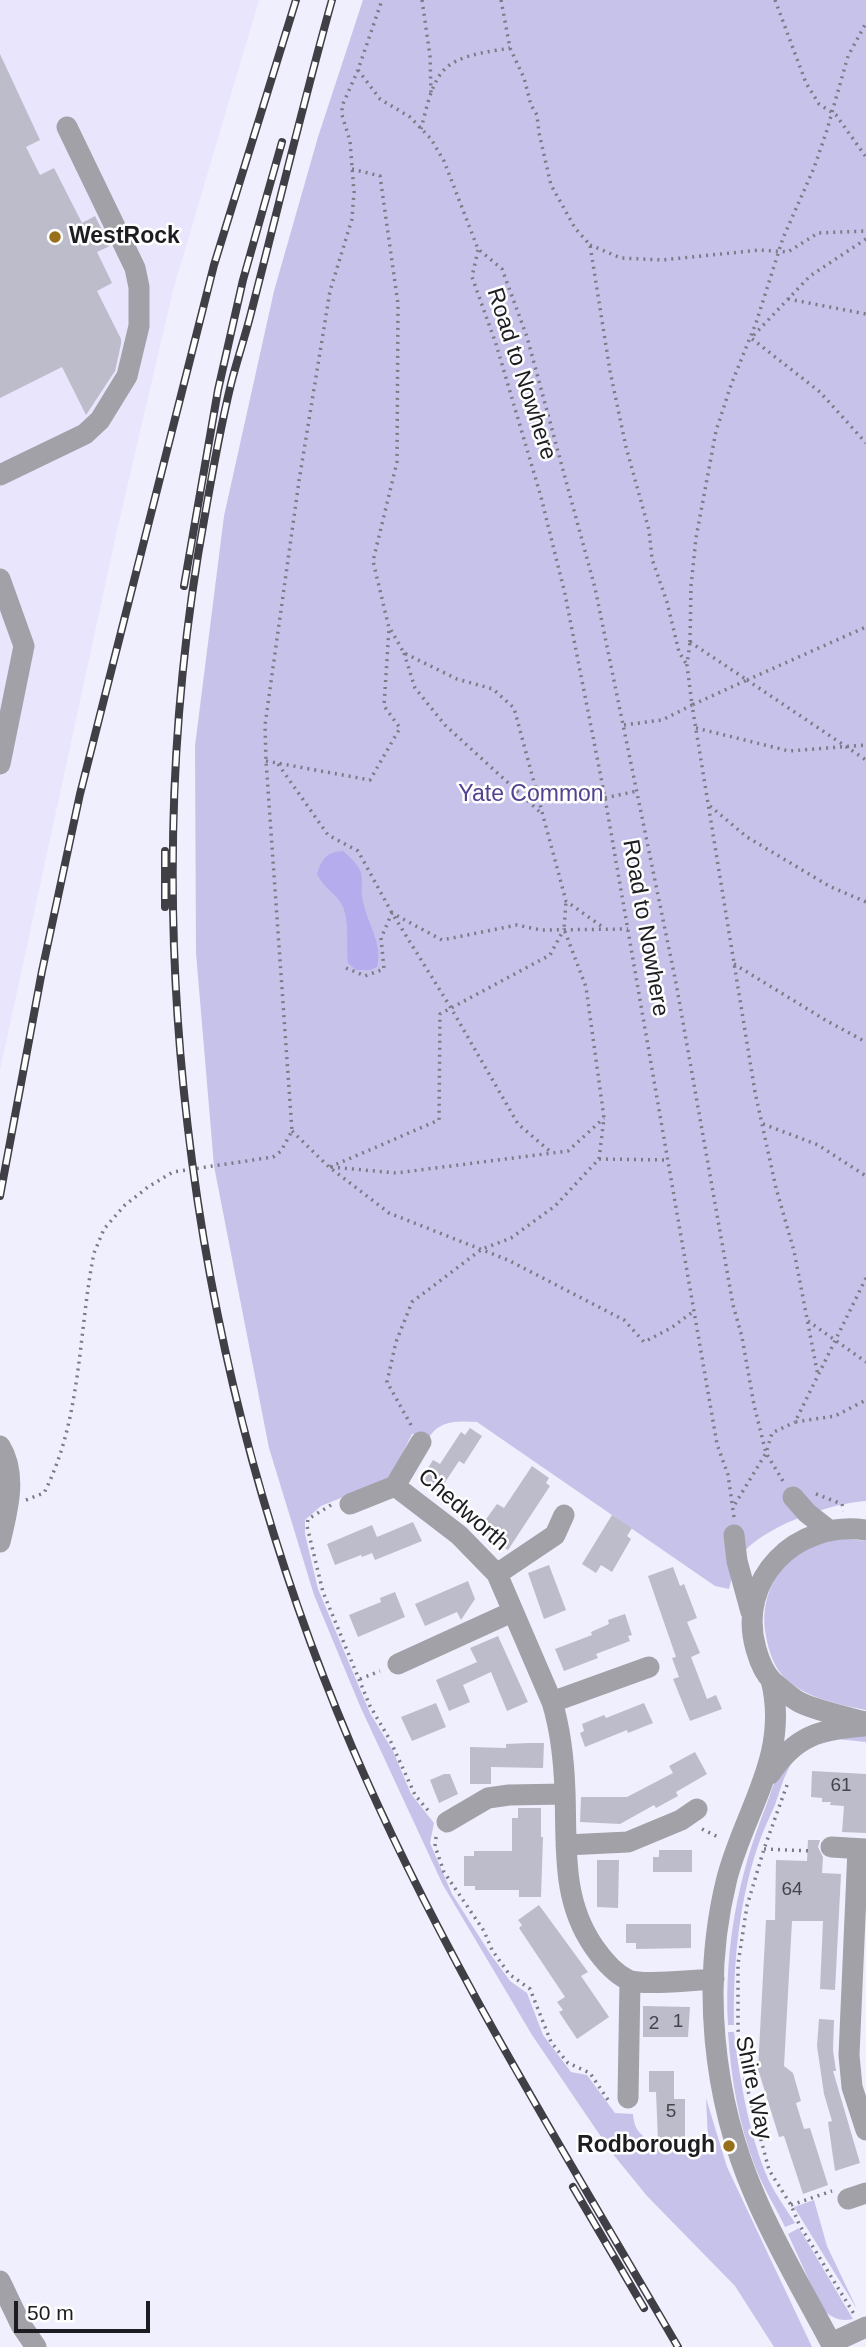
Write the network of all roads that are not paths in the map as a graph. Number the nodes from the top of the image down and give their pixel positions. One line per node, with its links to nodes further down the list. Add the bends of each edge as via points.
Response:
1 (66, 127): 2 (street, via 135,268 139,326 127,376 100,420 85,435)
2 (0, 475)
3 (0, 579): 4 (street, via 24,646)
4 (0, 764)
5 (421, 1442): 7 (street, Chedworth)
6 (0, 1447): 14 (street, via 6,1457 10,1500)
7 (395, 1486): 9 (street, Chedworth); 15 (street, Chedworth, via 459,1535)
8 (793, 1497): 12 (street)
9 (350, 1504)
10 (564, 1515): 15 (street, Chedworth, via 555,1535)
11 (866, 1530): 12 (street)
12 (830, 1531): 17 (street, via 807,1538 779,1556 760,1581)
13 (734, 1535): 17 (street)
14 (0, 1542)
15 (497, 1574): 16 (street, Chedworth)
16 (512, 1612): 18 (street); 21 (street, Chedworth)
17 (751, 1612): 20 (street, via 753,1637)
18 (398, 1664)
19 (649, 1667): 21 (street)
20 (771, 1680): 22 (street, via 799,1702); 23 (street, Shire Way, via 775,1722)
21 (552, 1702): 24 (street, Chedworth)
22 (866, 1724): 23 (street, Shire Way, via 818,1732 796,1743)
23 (763, 1785): 30 (street, Shire Way, via 727,1880)
24 (565, 1794): 26 (street, via 488,1798); 27 (street, Chedworth)
25 (689, 1814): 27 (street, via 628,1842)
26 (440, 1825)
27 (566, 1845): 31 (street, Chedworth, via 569,1890 584,1934 602,1959)
28 (831, 1847): 29 (street)
29 (862, 1849): 32 (street)
30 (714, 1979): 31 (street); 37 (street, Shire Way, via 719,2074 736,2144 754,2196)
31 (630, 1981): 33 (street)
32 (859, 1982): 34 (street, via 849,2055 852,2087)
33 (628, 2098)
34 (866, 2130)
35 (0, 2281): 38 (street)
36 (861, 2321): 37 (street)
37 (832, 2345)
38 (36, 2347)

